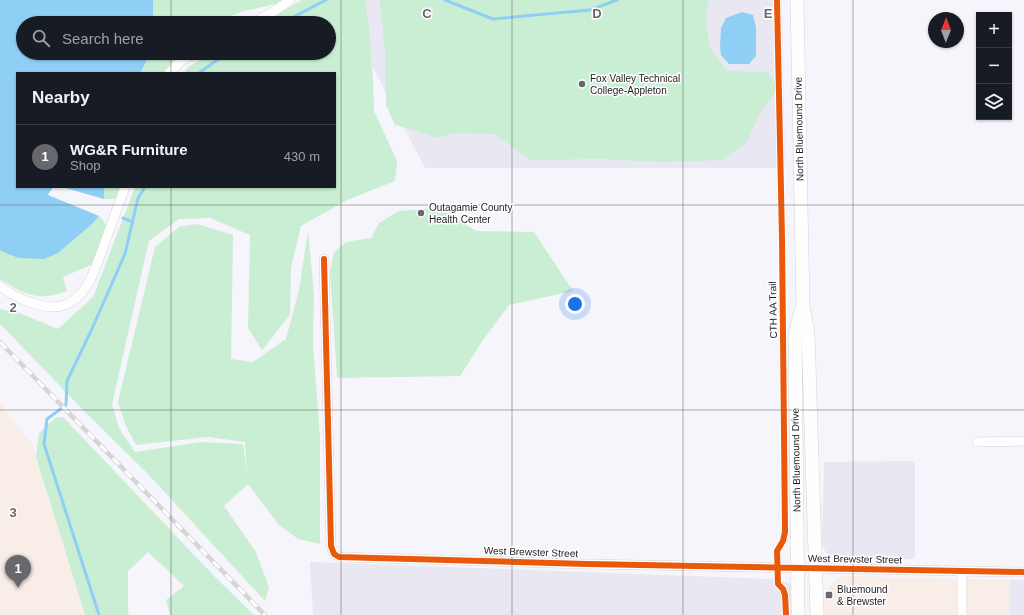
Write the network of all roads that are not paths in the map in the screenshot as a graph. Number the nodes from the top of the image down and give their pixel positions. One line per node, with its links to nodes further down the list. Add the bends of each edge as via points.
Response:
1 (290, 0): 3 (street)
2 (796, 0): 9 (main road, North Bluemound Drive)
3 (265, 16)
4 (182, 60): 5 (street)
5 (170, 72)
6 (125, 188): 8 (street, via 95,269 86,287 73,301 57,307 41,305 20,298)
7 (324, 259): 12 (street, West Brewster Street, via 331,546 338,557)
8 (0, 286)
9 (803, 306): 12 (main road, North Bluemound Drive, via 795,332); 13 (main road, North Bluemound Drive, via 808,333)
10 (977, 442): 11 (street)
11 (1024, 442)
12 (798, 568): 13 (street, West Brewster Street); 16 (main road, North Bluemound Drive)
13 (816, 568): 14 (street, West Brewster Street); 17 (main road, North Bluemound Drive)
14 (962, 571): 15 (street, West Brewster Street); 18 (street)
15 (1024, 572)
16 (798, 615)
17 (817, 615)
18 (962, 615)

